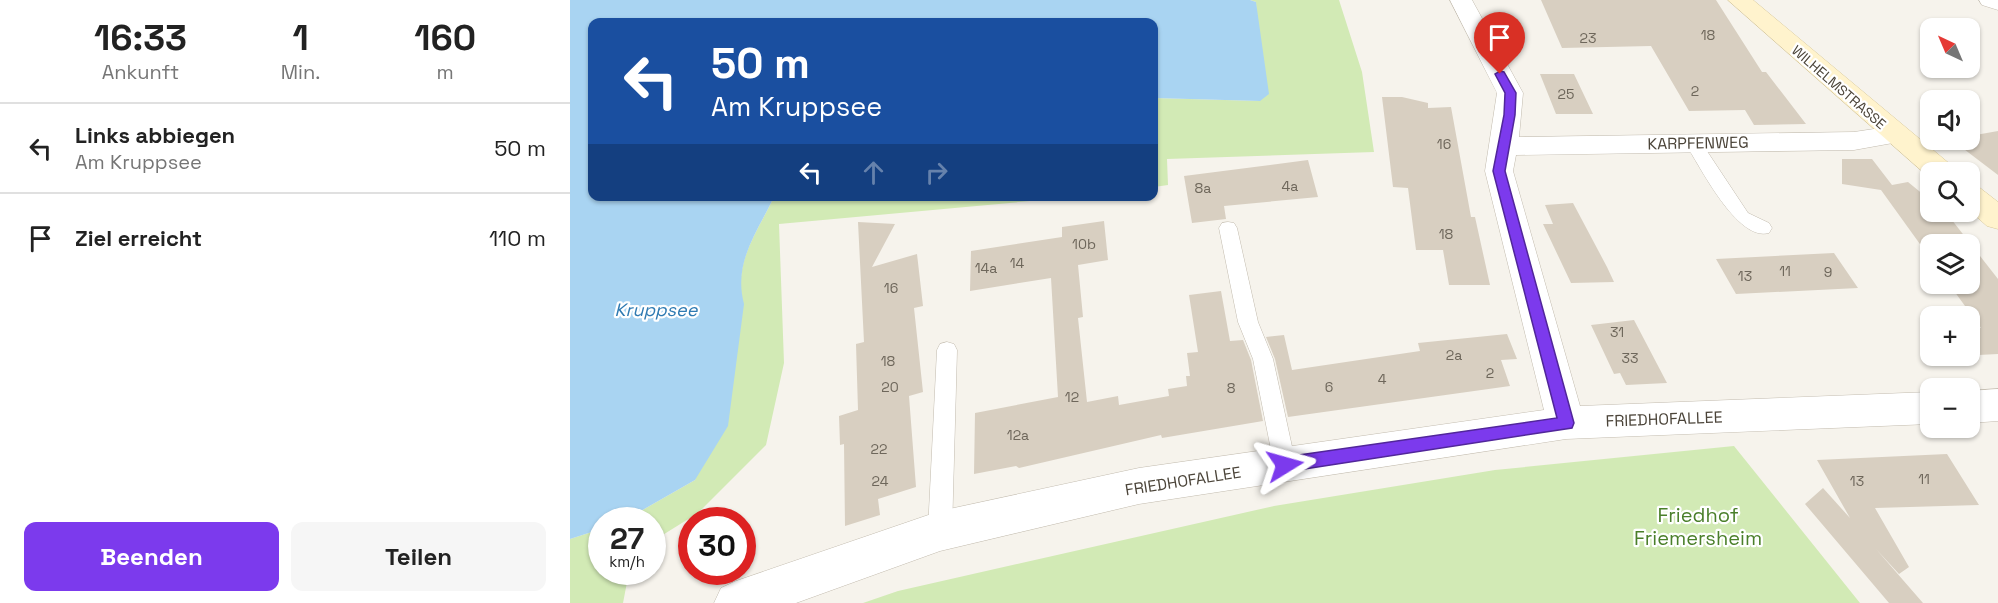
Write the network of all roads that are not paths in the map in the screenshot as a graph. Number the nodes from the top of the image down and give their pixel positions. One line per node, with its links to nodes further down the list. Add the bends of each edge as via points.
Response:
1 (1461, 0): 7 (street, via 1510,93)
2 (1739, 0): 5 (street, WILHELMSTRASSE)
3 (1990, 0): 4 (street)
4 (1998, 3)
5 (1894, 135): 6 (street, KARPFENWEG, via 1854,141); 8 (street, WILHELMSTRASSE)
6 (1693, 143): 7 (street, KARPFENWEG); 12 (lane, via 1742,217)
7 (1502, 146): 17 (street, via 1499,171)
8 (1928, 162)
9 (1980, 203): 10 (street)
10 (1998, 218)
11 (1228, 228): 18 (lane, via 1248,322 1263,360)
12 (1763, 228)
13 (947, 350): 19 (lane)
14 (1998, 405): 15 (street)
15 (1980, 406)
16 (1920, 408): 17 (street, FRIEDHOFALLEE)
17 (1566, 423): 18 (street, FRIEDHOFALLEE)
18 (1285, 465): 19 (street, FRIEDHOFALLEE, via 1139,486)
19 (940, 531): 20 (street, FRIEDHOFALLEE)
20 (736, 603)

